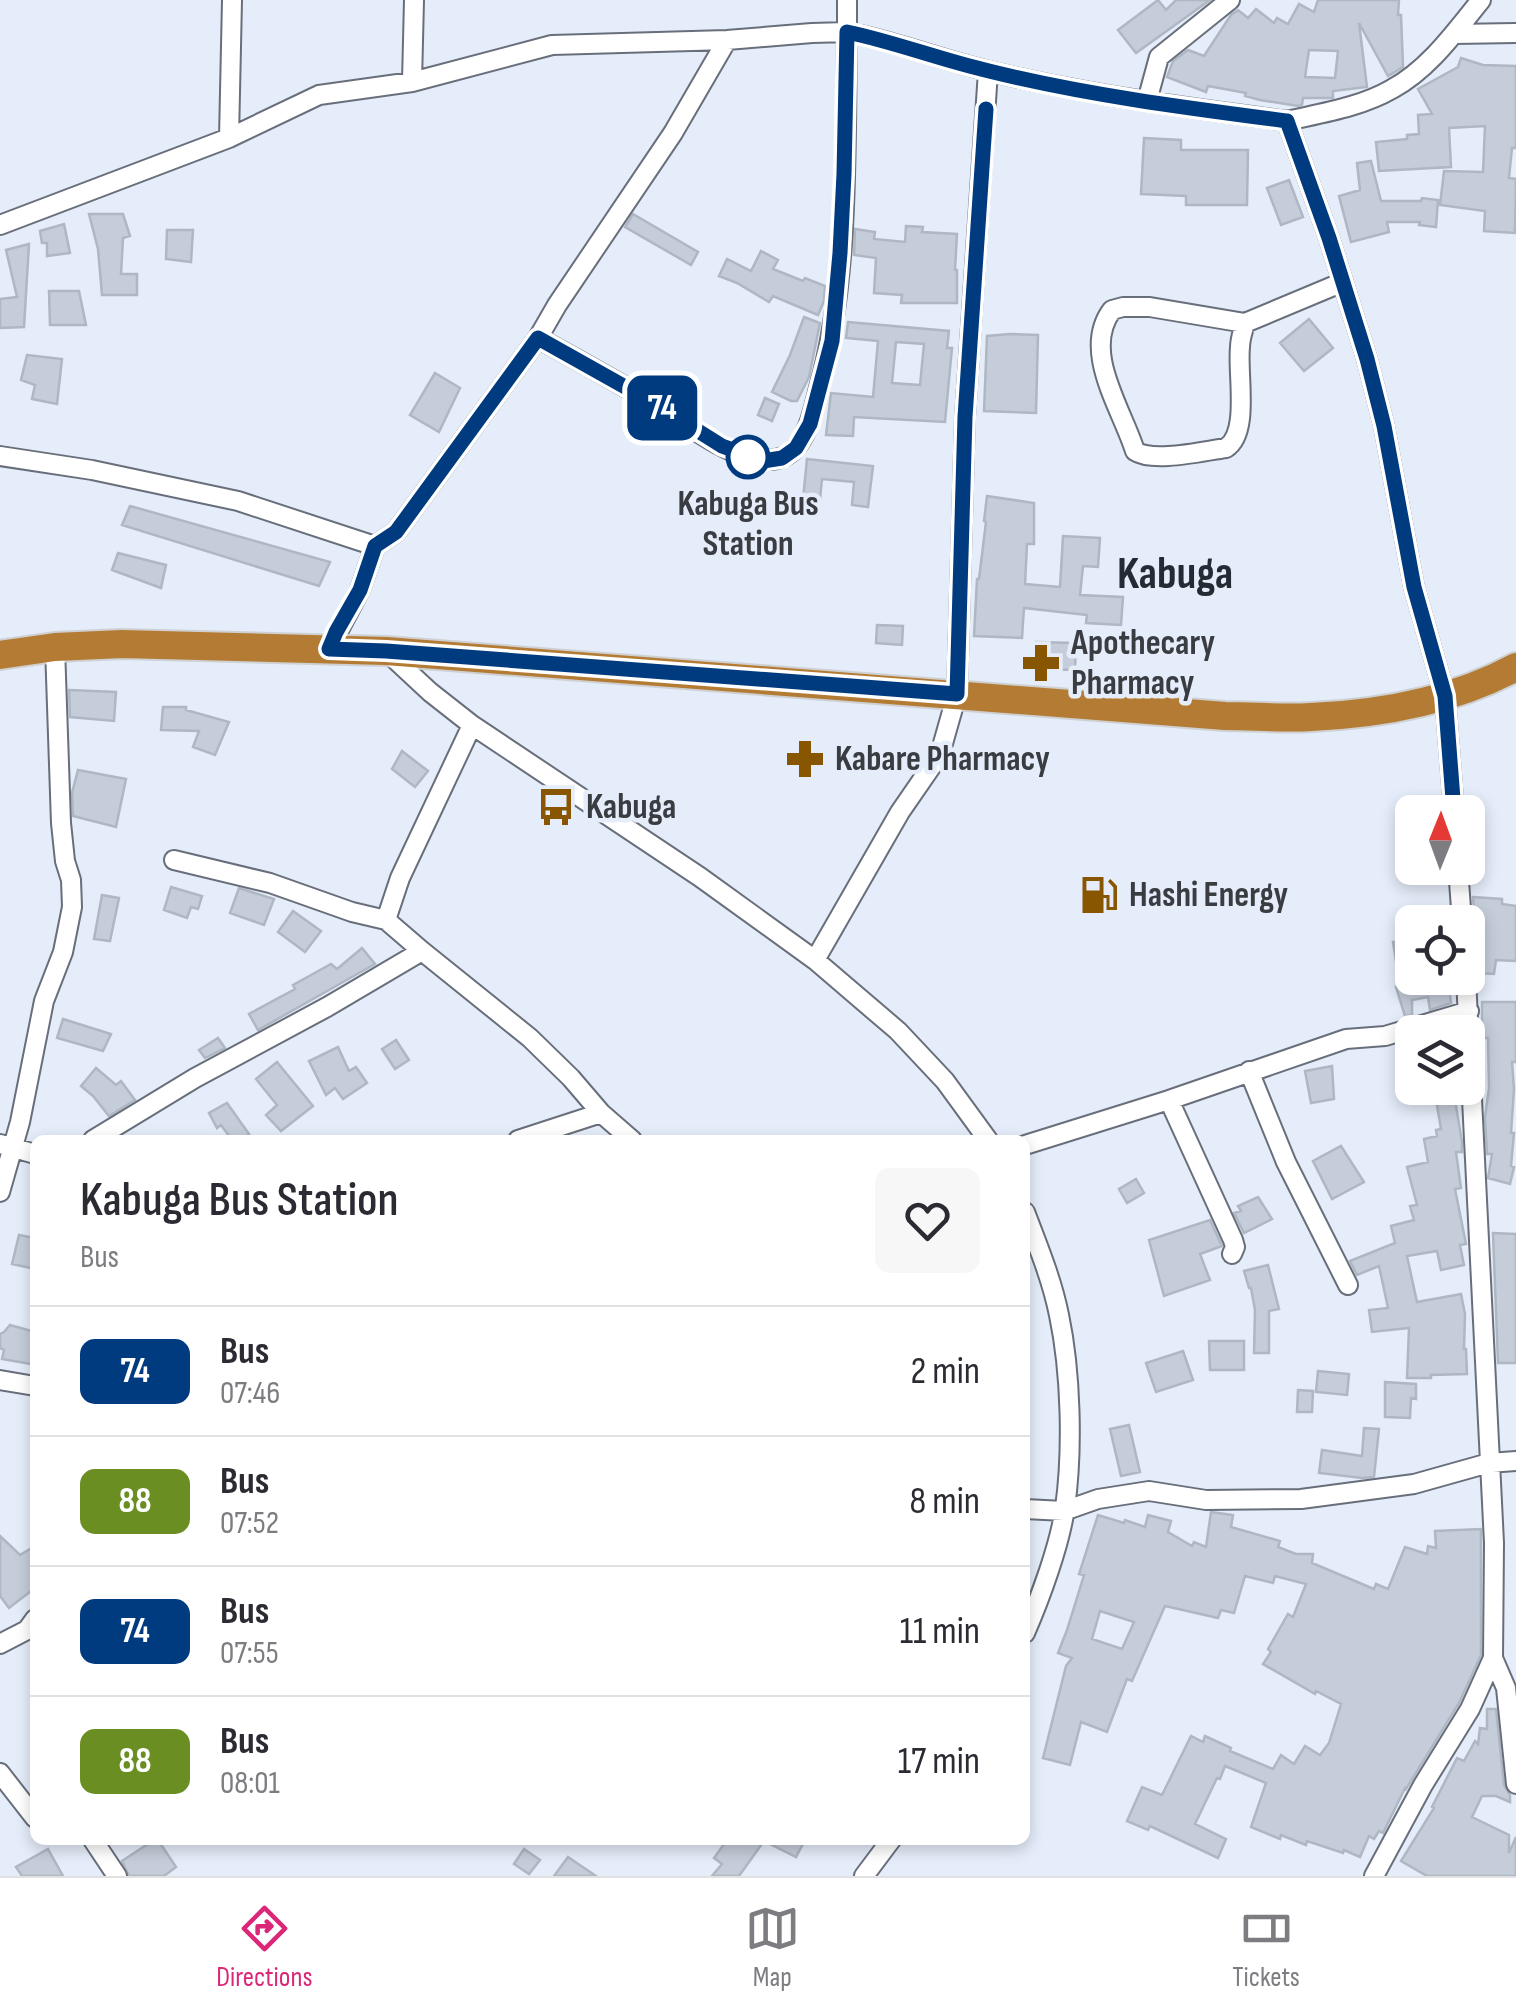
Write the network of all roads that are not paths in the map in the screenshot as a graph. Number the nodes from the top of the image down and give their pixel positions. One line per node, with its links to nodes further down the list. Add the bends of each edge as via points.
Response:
1 (232, 0): 14 (street)
2 (414, 0): 11 (street)
3 (848, 0): 6 (street)
4 (1230, 0): 12 (street, via 1160,57)
5 (1481, 0): 8 (street)
6 (847, 32): 9 (street); 10 (street); 18 (street, via 832,341 810,424 796,448 763,461 722,446)
7 (1516, 33): 8 (street)
8 (1454, 34): 13 (street, via 1394,88)
9 (726, 40): 11 (street, via 552,46); 18 (street)
10 (988, 71): 12 (street); 26 (street, via 965,417)
11 (412, 82): 14 (street, via 319,95)
12 (1146, 101): 13 (street)
13 (1287, 121): 16 (street)
14 (229, 138): 15 (street)
15 (0, 225)
16 (1342, 282): 17 (street); 27 (street, via 1384,426 1414,587)
17 (1245, 324): 17 (street, via 1234,443 1153,456 1135,451 1106,382 1100,346 1112,310 1150,308)
18 (538, 338): 20 (street, via 396,532)
19 (0, 456): 20 (street, via 238,501)
20 (375, 546): 22 (street)
21 (55, 647): 22 (highway); 24 (highway); 44 (street, via 60,823 72,907 44,1001 27,1095)
22 (329, 649): 23 (highway)
23 (386, 651): 26 (highway); 28 (street)
24 (0, 655)
25 (1516, 668): 27 (highway)
26 (957, 694): 27 (highway, via 1311,717); 33 (street, via 940,754)
27 (1445, 696): 29 (street)
28 (472, 725): 31 (street); 33 (street)
29 (1453, 795)
30 (174, 860): 31 (street)
31 (386, 920): 32 (street)
32 (422, 951): 38 (street, via 530,1038); 39 (street)
33 (816, 960): 42 (street, via 945,1080)
34 (1468, 995): 35 (street)
35 (1469, 1011): 36 (street, via 1385,1036 1346,1039); 52 (street)
36 (1249, 1071): 37 (street); 48 (street)
37 (1169, 1100): 43 (street); 47 (street, via 1234,1240)
38 (601, 1113): 40 (street); 41 (street)
39 (100, 1135)
40 (533, 1135)
41 (626, 1135)
42 (984, 1135)
43 (1030, 1144)
44 (7, 1146): 45 (street)
45 (0, 1192)
46 (1030, 1225): 54 (street, via 1060,1316 1069,1454)
47 (1232, 1254)
48 (1348, 1286)
49 (0, 1380): 50 (street)
50 (30, 1385)
51 (1516, 1461): 52 (street)
52 (1490, 1463): 54 (street, via 1414,1484 1301,1499 1206,1500 1149,1491); 58 (street)
53 (1030, 1509): 54 (street)
54 (1064, 1511): 55 (street)
55 (1030, 1620)
56 (30, 1626): 57 (street)
57 (0, 1644)
58 (1493, 1658): 60 (street, via 1506,1688); 66 (street)
59 (0, 1773): 61 (street)
60 (1516, 1784)
61 (30, 1812)
62 (96, 1845): 64 (street)
63 (887, 1845): 65 (street)
64 (117, 1876)
65 (864, 1876)
66 (1374, 1876)

